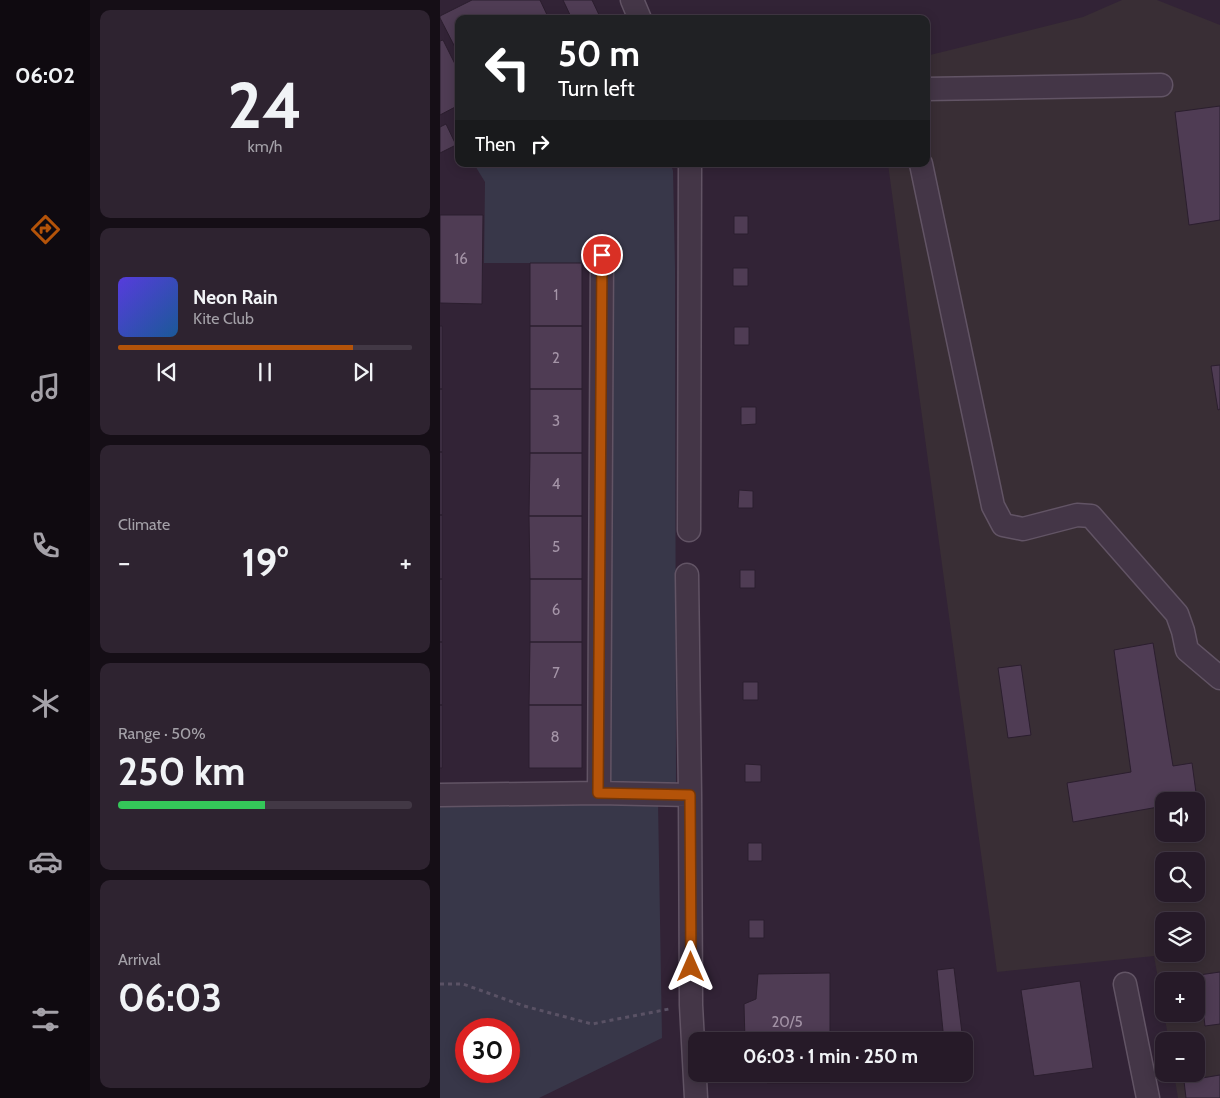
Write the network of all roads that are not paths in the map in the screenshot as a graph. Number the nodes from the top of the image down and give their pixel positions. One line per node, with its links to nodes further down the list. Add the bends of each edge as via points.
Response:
1 (632, 0): 2 (street)
2 (638, 15)
3 (1161, 85): 4 (street)
4 (930, 89)
5 (690, 167): 8 (street)
6 (922, 167): 10 (street, via 993,506 1004,525 1023,529 1077,515 1091,516 1177,614 1187,650)
7 (602, 255): 11 (street)
8 (689, 530)
9 (687, 575): 13 (street)
10 (1220, 678)
11 (598, 793): 12 (street); 13 (street)
12 (440, 794)
13 (690, 795): 15 (street, via 691,1005)
14 (1126, 984): 16 (street)
15 (696, 1098)
16 (1148, 1098)

